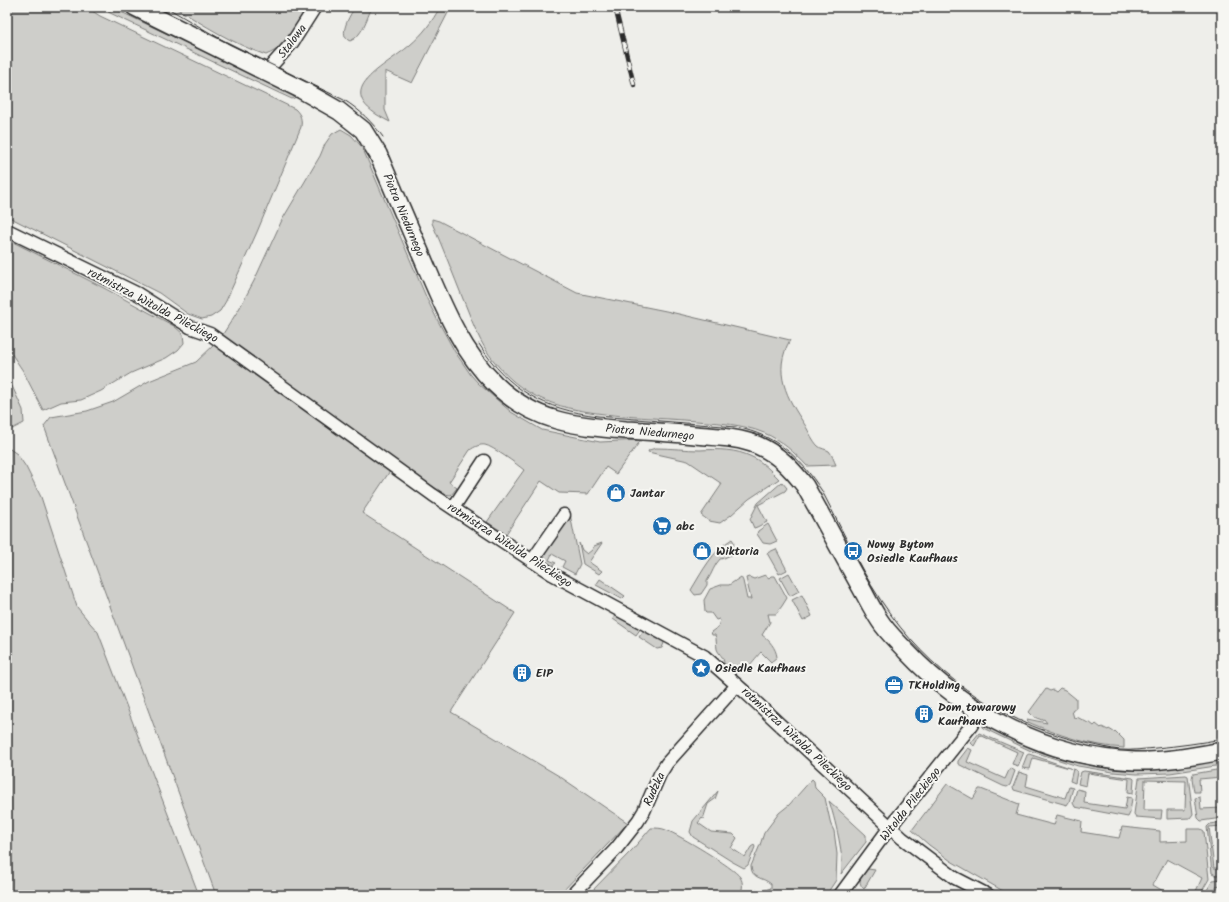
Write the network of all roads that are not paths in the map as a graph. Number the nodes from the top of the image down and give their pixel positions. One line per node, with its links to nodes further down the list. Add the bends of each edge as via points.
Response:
1 (135, 7): 3 (street, Piotra Niedurnego)
2 (316, 7): 3 (street, Stalowa)
3 (268, 74): 10 (street, Piotra Niedurnego, via 339,111 367,135 378,154 452,323 478,364 499,387 534,411 568,423 740,440 758,446 779,458 796,474 804,486 881,622 919,665)
4 (7, 230): 6 (street, rotmistrza Witolda Pileckiego, via 138,294 190,327 210,334)
5 (484, 461): 6 (street)
6 (453, 508): 8 (street, rotmistrza Witolda Pileckiego)
7 (564, 515): 8 (street)
8 (532, 560): 9 (street, rotmistrza Witolda Pileckiego, via 563,580 699,652)
9 (738, 685): 12 (street, rotmistrza Witolda Pileckiego); 13 (street, Rudzka, via 667,762 638,821)
10 (980, 712): 11 (street, Piotra Niedurnego, via 1043,743 1092,756 1136,761 1186,758); 12 (street, Witolda Pileckiego)
11 (1222, 752)
12 (890, 827): 14 (street, Witolda Pileckiego); 15 (street, rotmistrza Witolda Pileckiego, via 942,869)
13 (572, 895)
14 (840, 895)
15 (988, 895)

